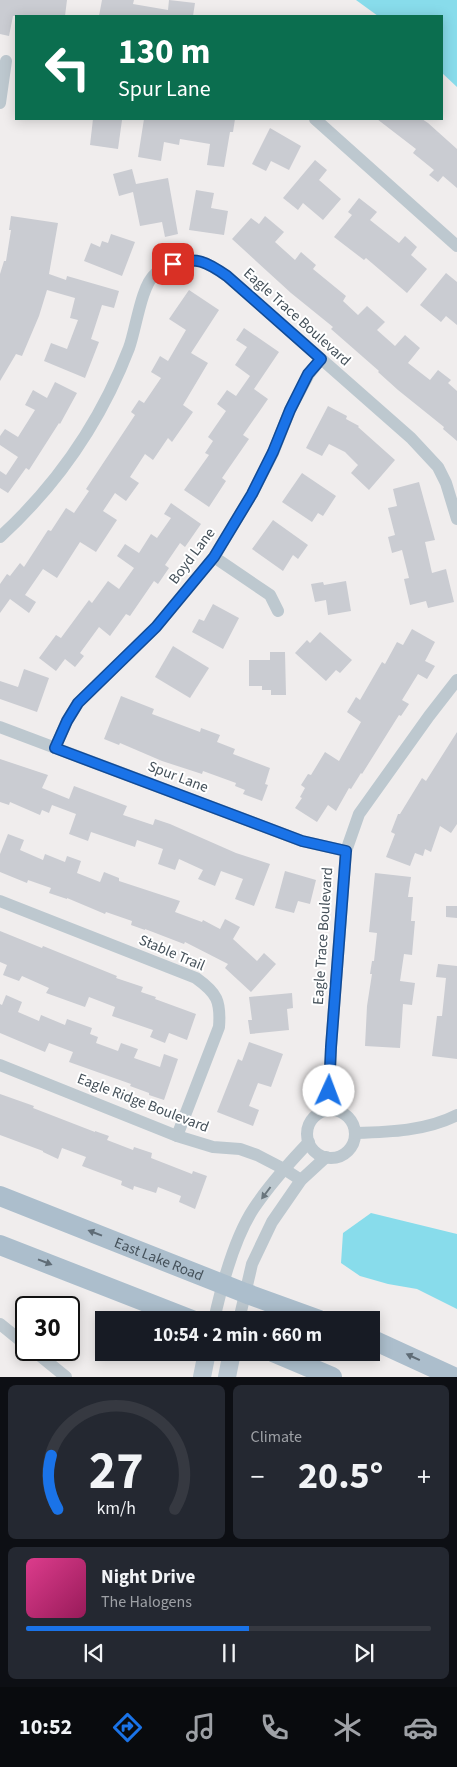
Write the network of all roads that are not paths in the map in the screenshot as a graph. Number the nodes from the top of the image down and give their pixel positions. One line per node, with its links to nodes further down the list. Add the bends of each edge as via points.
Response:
1 (8, 61): 2 (street)
2 (0, 103)
3 (316, 120): 4 (street)
4 (457, 246)
5 (321, 359): 6 (street, Eagle Trace Boulevard, via 438,467); 7 (street, Eagle Trace Boulevard, via 214,267 187,259 159,270 149,281 129,348 101,409 78,448 40,497); 8 (street, Boyd Lane, via 308,374 252,494)
6 (457, 518)
7 (0, 537)
8 (214, 557): 9 (street, via 270,595); 12 (street, Boyd Lane, via 156,627 78,703)
9 (278, 611)
10 (457, 680): 13 (street, Eagle Trace Boulevard, via 359,814)
11 (0, 727): 12 (street, Spur Lane)
12 (55, 748): 13 (street, Spur Lane, via 302,841)
13 (346, 851): 16 (street, Eagle Trace Boulevard, via 331,1047)
14 (0, 902): 19 (street, Stable Trail, via 196,978 211,989 221,1008 220,1027)
15 (0, 1065): 19 (street, Eagle Ridge Boulevard)
16 (331, 1110): 18 (street, via 350,1119); 20 (street, via 317,1114 311,1120 307,1135)
17 (457, 1115): 18 (street, via 419,1128)
18 (355, 1133): 21 (street, via 346,1152)
19 (177, 1136): 22 (street, Eagle Ridge Boulevard, via 213,1147 240,1149)
20 (309, 1142): 21 (street, via 318,1154); 22 (street)
21 (326, 1157): 23 (street)
22 (284, 1169): 23 (street, Eagle Ridge Boulevard); 26 (street, one-way to 26, via 253,1209)
23 (301, 1180): 27 (street, via 272,1222 252,1264)
24 (0, 1196): 26 (main road, East Lake Road, one-way to 24)
25 (0, 1245): 28 (main road, one-way to 28)
26 (222, 1283): 27 (main road, East Lake Road); 29 (street)
27 (245, 1293): 30 (street); 31 (main road, East Lake Road)
28 (169, 1311)
29 (216, 1311)
30 (241, 1311)
31 (294, 1311)
32 (0, 1324): 33 (street)
33 (15, 1336)
34 (380, 1343): 43 (main road, one-way to 34)
35 (46, 1361): 39 (street)
36 (205, 1361): 40 (street)
37 (230, 1361): 41 (street)
38 (294, 1361): 42 (main road)
39 (66, 1377)
40 (202, 1377)
41 (227, 1377)
42 (332, 1377)
43 (454, 1377)

